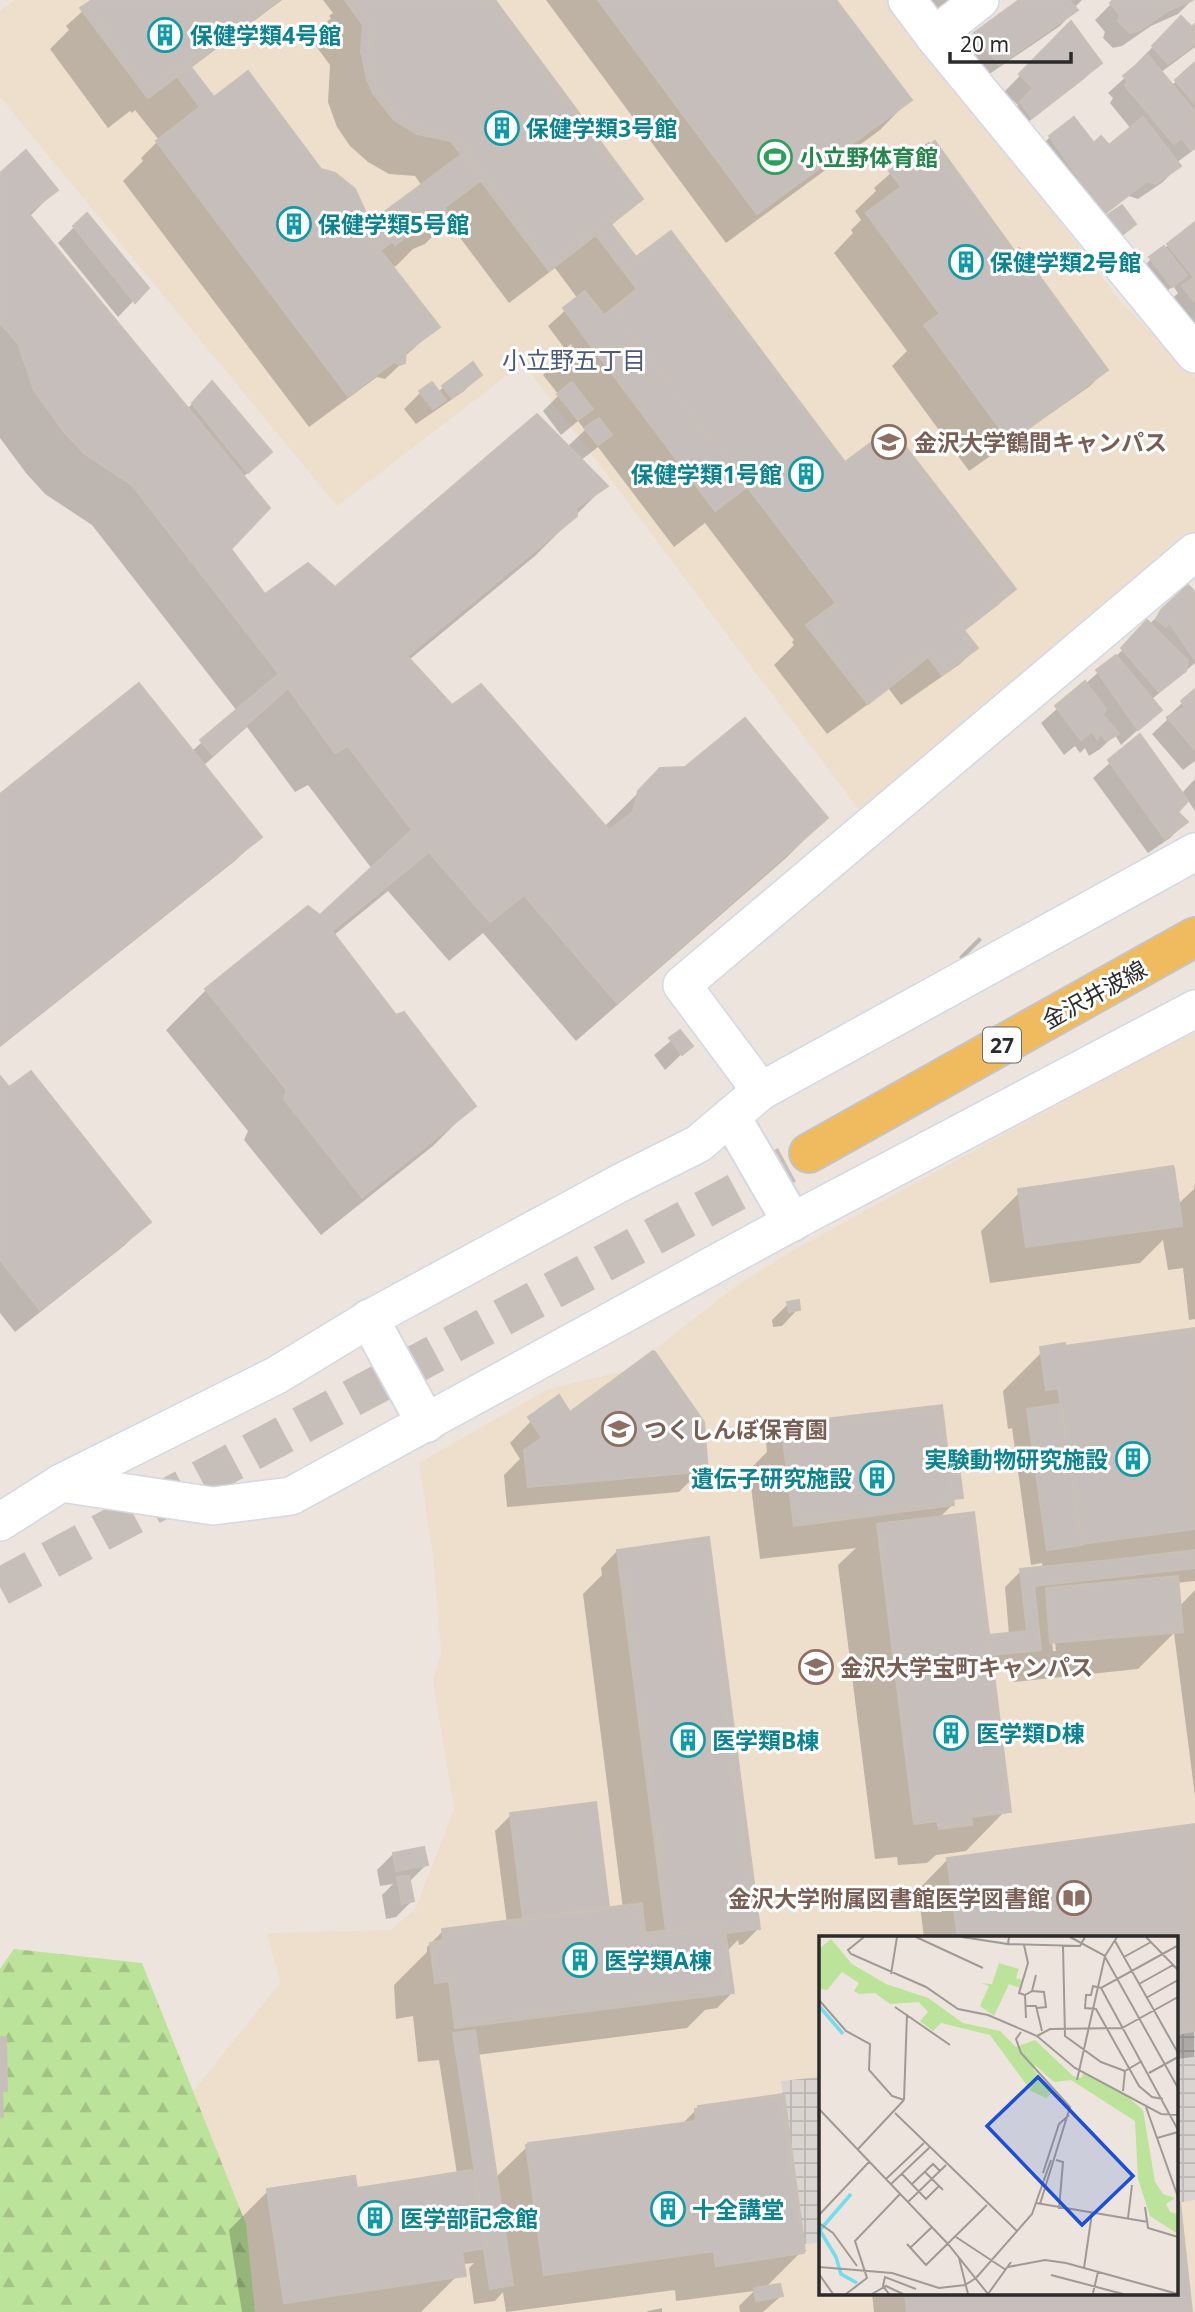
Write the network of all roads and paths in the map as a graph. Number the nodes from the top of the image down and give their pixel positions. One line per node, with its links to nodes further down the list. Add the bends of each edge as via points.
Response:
1 (907, 0): 3 (street)
2 (980, 0): 3 (street)
3 (934, 36): 4 (street)
4 (1195, 354)
5 (1195, 552): 9 (street, via 682,985)
6 (1195, 852): 9 (street)
7 (1195, 937): 11 (main road, 金沢井波線 / 27)
8 (1195, 1009): 12 (street)
9 (761, 1091): 10 (street)
10 (731, 1117): 12 (street); 13 (street, via 698,1144)
11 (809, 1153)
12 (792, 1222): 14 (street)
13 (369, 1319): 14 (street); 15 (street, via 276,1375)
14 (426, 1423): 15 (street, via 291,1496 213,1506)
15 (61, 1483): 16 (street)
16 (0, 1522)

